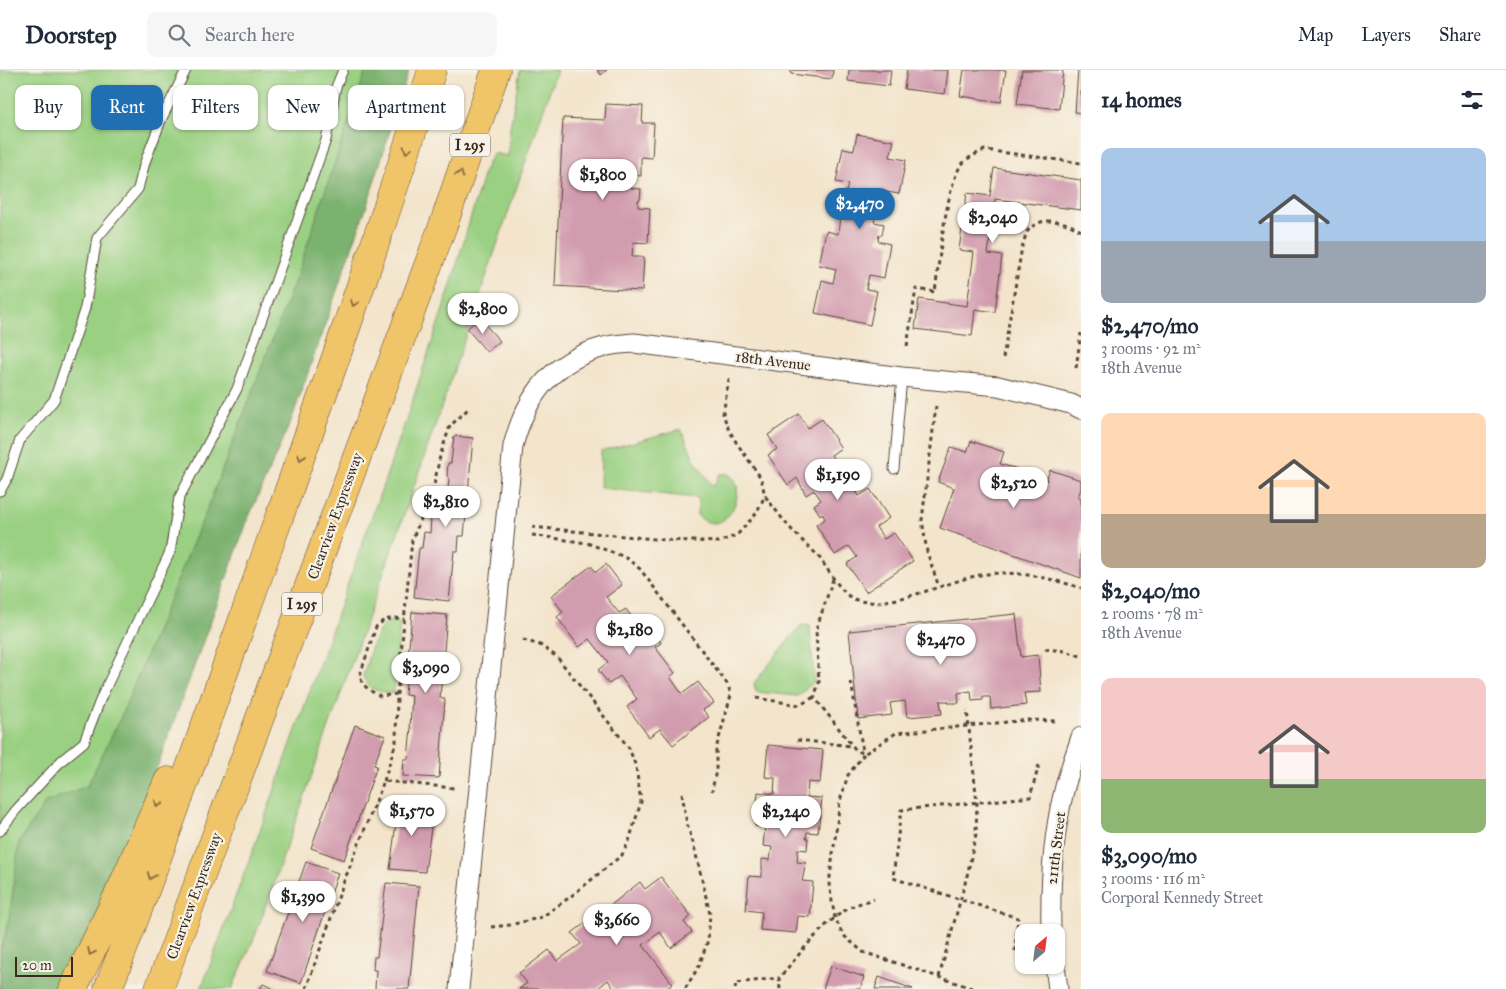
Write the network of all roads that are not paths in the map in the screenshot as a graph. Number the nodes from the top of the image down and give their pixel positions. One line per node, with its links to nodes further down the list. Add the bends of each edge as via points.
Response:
1 (186, 70): 10 (lane, via 162,118 138,189 97,238 85,308 54,400 20,440)
2 (343, 70): 12 (lane, via 336,87 326,140 237,389 179,498 170,552 104,691 84,742 61,761)
3 (432, 70): 9 (highway, one-way to 9, via 400,172)
4 (496, 70): 5 (highway, Clearview Expressway / I 295, one-way to 4)
5 (444, 220): 17 (highway, Clearview Expressway / I 295); 18 (highway, via 211,899)
6 (902, 377): 7 (street, 18th Avenue, via 998,386); 8 (lane); 19 (street, 18th Avenue, via 634,343 604,346 572,359 534,394 513,446)
7 (1081, 409)
8 (894, 469)
9 (291, 484): 15 (highway, one-way to 15, via 178,759); 16 (highway, one-way to 16)
10 (0, 491)
11 (1081, 737): 13 (street, 211th Street, via 1063,795 1055,837)
12 (0, 831)
13 (1051, 924)
14 (1056, 974): 20 (street)
15 (73, 989)
16 (108, 989)
17 (159, 989)
18 (177, 989)
19 (458, 989)
20 (1058, 989)

